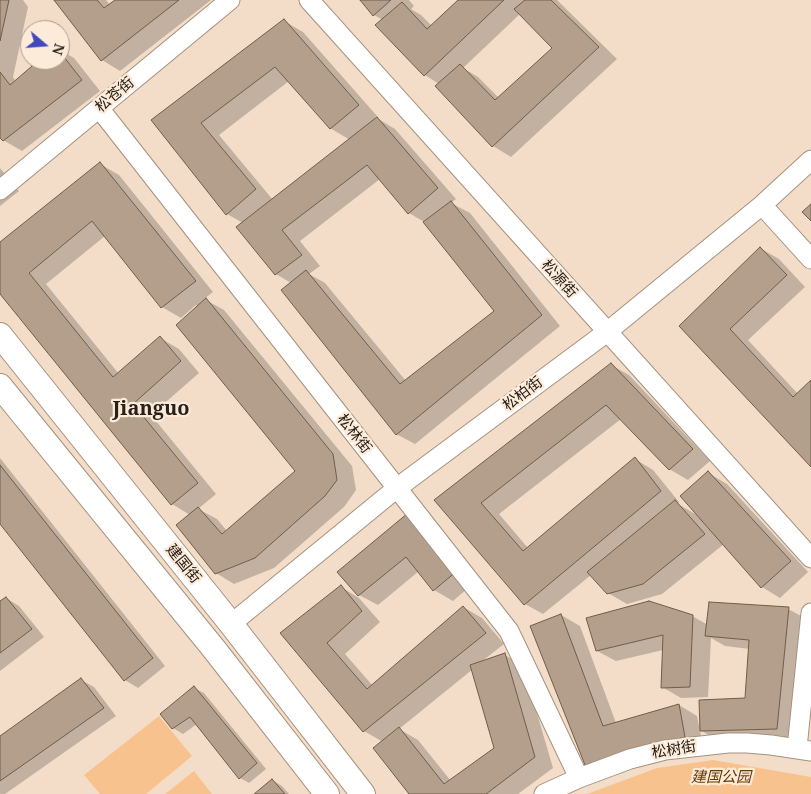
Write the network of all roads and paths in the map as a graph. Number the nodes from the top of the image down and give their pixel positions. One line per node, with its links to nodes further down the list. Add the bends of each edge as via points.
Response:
1 (230, 0): 3 (street, 松苍街)
2 (309, 0): 8 (street, 松源街)
3 (99, 108): 5 (street, 松苍街); 11 (street, 松林街)
4 (811, 160): 6 (street, 松柏街)
5 (0, 190)
6 (762, 205): 7 (street); 8 (street, 松柏街)
7 (811, 259)
8 (607, 332): 11 (street, 松柏街); 12 (street, 松源街)
9 (0, 335): 14 (main road, 建国街)
10 (0, 386): 17 (main road, 建国街)
11 (397, 488): 14 (street, 松柏街); 16 (street, 松林街, via 509,631)
12 (811, 558)
13 (811, 613): 15 (street)
14 (231, 624): 18 (main road, 建国街)
15 (804, 750): 16 (street, 松树街, via 737,743 665,750)
16 (579, 778): 19 (street, 松树街)
17 (328, 794)
18 (363, 794)
19 (544, 794)

